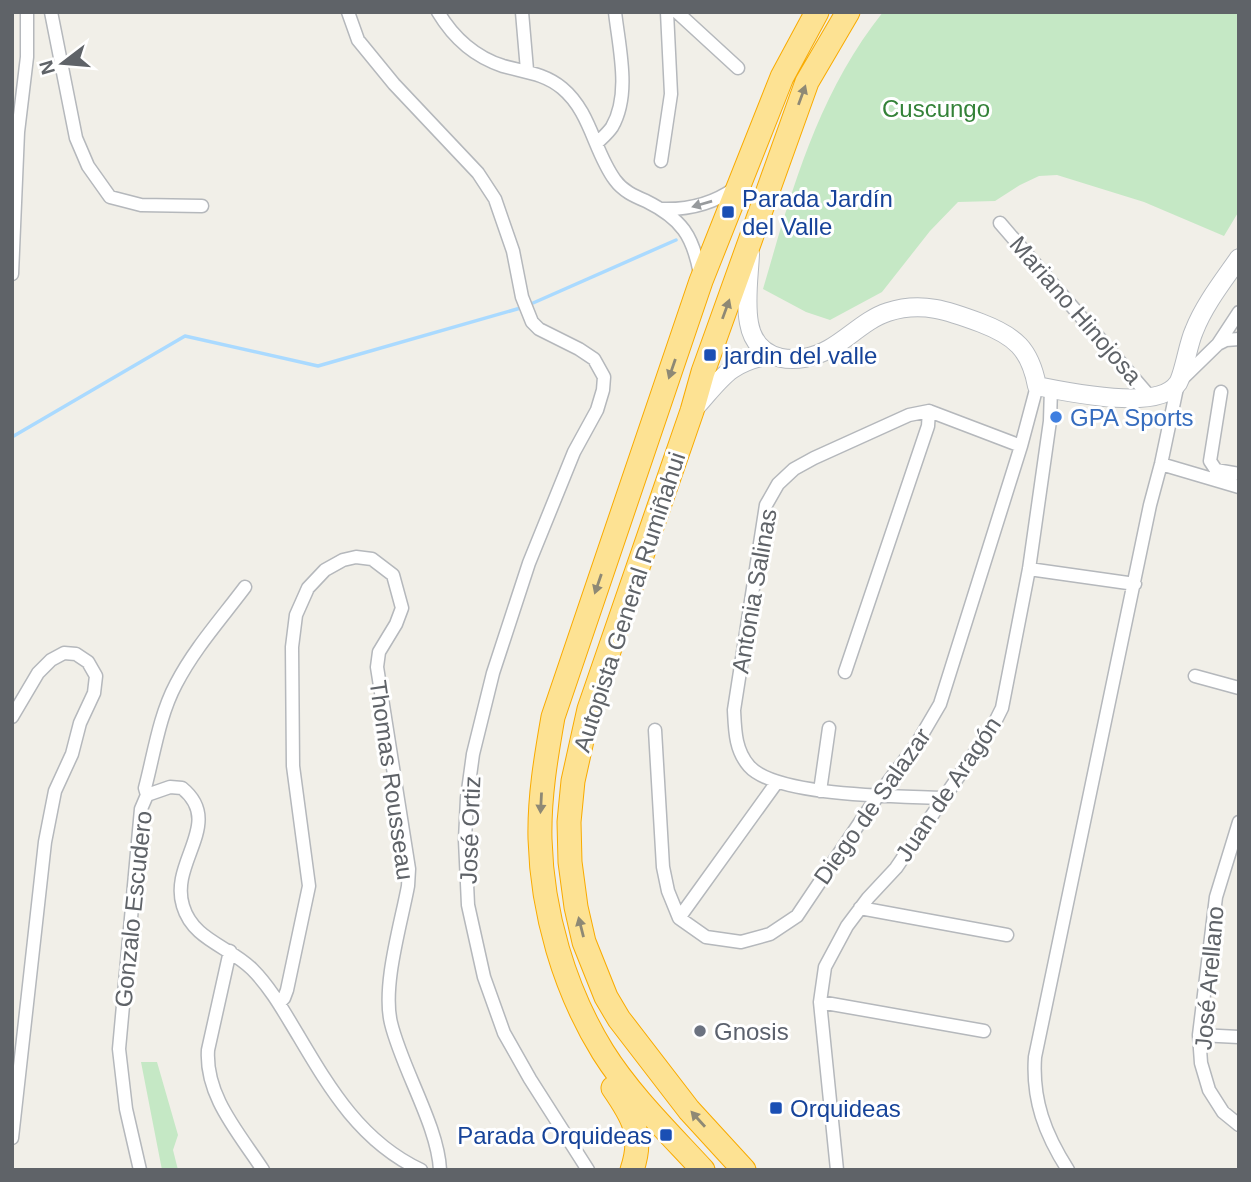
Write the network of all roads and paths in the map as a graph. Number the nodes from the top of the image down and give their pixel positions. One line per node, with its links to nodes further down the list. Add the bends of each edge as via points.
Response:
1 (27, 12): 21 (street)
2 (51, 12): 16 (street, via 76,138 88,166 110,197 141,205)
3 (348, 12): 68 (street, José Ortiz, via 358,40 478,173 495,199 532,322 587,354 604,377 597,410 529,563 494,673 473,754 464,840 468,905 484,977 504,1033)
4 (438, 12): 12 (street, via 475,53)
5 (522, 12): 12 (street)
6 (615, 12): 13 (street, via 622,72 620,100 611,128)
7 (667, 12): 14 (street, via 671,94)
8 (677, 12): 11 (street)
9 (817, 12): 15 (highway, Autopista General Rumiñahui, via 782,77)
10 (848, 12): 19 (highway, Autopista General Rumiñahui, one-way to 10, via 807,82)
11 (738, 68)
12 (527, 70): 13 (street, via 550,80 572,99)
13 (597, 143): 17 (street, via 622,188)
14 (661, 160)
15 (738, 186): 17 (street, one-way to 17, via 702,205); 22 (highway, Autopista General Rumiñahui)
16 (202, 206)
17 (661, 209): 22 (street, via 691,239)
18 (1000, 223): 30 (street, Mariano Hinojosa)
19 (751, 243): 26 (street, via 748,321 755,341); 31 (highway, Autopista General Rumiñahui, one-way to 19)
20 (1239, 258): 27 (street, via 1195,328)
21 (12, 274)
22 (701, 281): 56 (highway, Autopista General Rumiñahui, one-way to 56, via 553,717 540,839 547,902)
23 (1239, 312): 25 (street, Mariano Hinojosa)
24 (1239, 340): 25 (street)
25 (1218, 344): 27 (street, Mariano Hinojosa)
26 (770, 355): 28 (street, via 789,360 812,357 878,316 929,307 1004,331 1027,354); 31 (street, via 726,372)
27 (1178, 383): 30 (street, Mariano Hinojosa); 34 (street)
28 (1044, 387): 30 (street, Mariano Hinojosa); 33 (street, Diego de Salazar); 37 (street, Juan de Aragón, via 1050,421)
29 (1221, 392): 35 (street, via 1210,461 1216,470)
30 (1152, 398)
31 (692, 411): 71 (highway, Autopista General Rumiñahui, one-way to 31, via 689,1110 606,997 584,942 570,862 573,781 589,709)
32 (929, 411): 33 (street); 40 (street, via 928,426); 46 (street, Antonia Salinas, via 909,415 794,469 766,505 734,710 737,744 748,765 763,778)
33 (1021, 446): 48 (street, Diego de Salazar, via 940,704)
34 (1161, 464): 36 (street); 38 (street)
35 (1239, 474)
36 (1239, 487)
37 (1029, 569): 38 (street); 50 (street, Juan de Aragón, via 1002,708)
38 (1135, 584): 73 (street, via 1035,1057 1035,1098 1053,1147)
39 (245, 587): 49 (street, via 191,657 175,686 162,718)
40 (845, 672)
41 (1195, 676): 42 (street)
42 (1239, 688)
43 (12, 717): 63 (street, via 51,660 64,653 88,662 96,676 94,693 55,791 47,829)
44 (829, 728): 47 (street)
45 (655, 730): 53 (street, via 663,867)
46 (777, 782): 47 (street, Antonia Salinas); 53 (street)
47 (820, 791): 48 (street, Antonia Salinas)
48 (879, 794): 50 (street, Antonia Salinas); 53 (street, Diego de Salazar, via 797,916 771,934 741,942 706,937)
49 (147, 795): 55 (street, Gonzalo Escudero, via 182,788 197,804 197,836 184,865 182,903 197,930); 64 (street, Gonzalo Escudero, via 141,809 119,1049 120,1077)
50 (942, 798): 52 (street, Juan de Aragón, via 897,868)
51 (1239, 822): 60 (street, José Arellano, via 1216,897)
52 (860, 908): 54 (street); 57 (street, Juan de Aragón, via 828,959)
53 (679, 918)
54 (1007, 934)
55 (230, 951): 58 (street, Gonzalo Escudero, via 252,969); 65 (street, via 207,1066 219,1103)
56 (566, 974): 69 (highway, via 576,1027 634,1123 638,1143); 70 (highway, Autopista General Rumiñahui, via 603,1053)
57 (820, 1002): 59 (street); 72 (street, Juan de Aragón)
58 (279, 1003): 66 (street, Gonzalo Escudero, via 360,1128); 67 (street, Thomas Rousseau, via 287,990 309,886 293,766 296,615 308,588 325,570 343,560 372,559 393,575 402,608 377,659 409,877 388,992 390,1020)
59 (984, 1031)
60 (1199, 1035): 61 (street); 62 (street, José Arellano, via 1209,1090 1223,1112)
61 (1239, 1037)
62 (1239, 1125)
63 (12, 1139)
64 (140, 1170)
65 (263, 1170)
66 (421, 1170)
67 (440, 1170)
68 (588, 1170)
69 (632, 1170)
70 (703, 1170)
71 (744, 1170)
72 (837, 1170)
73 (1068, 1170)

